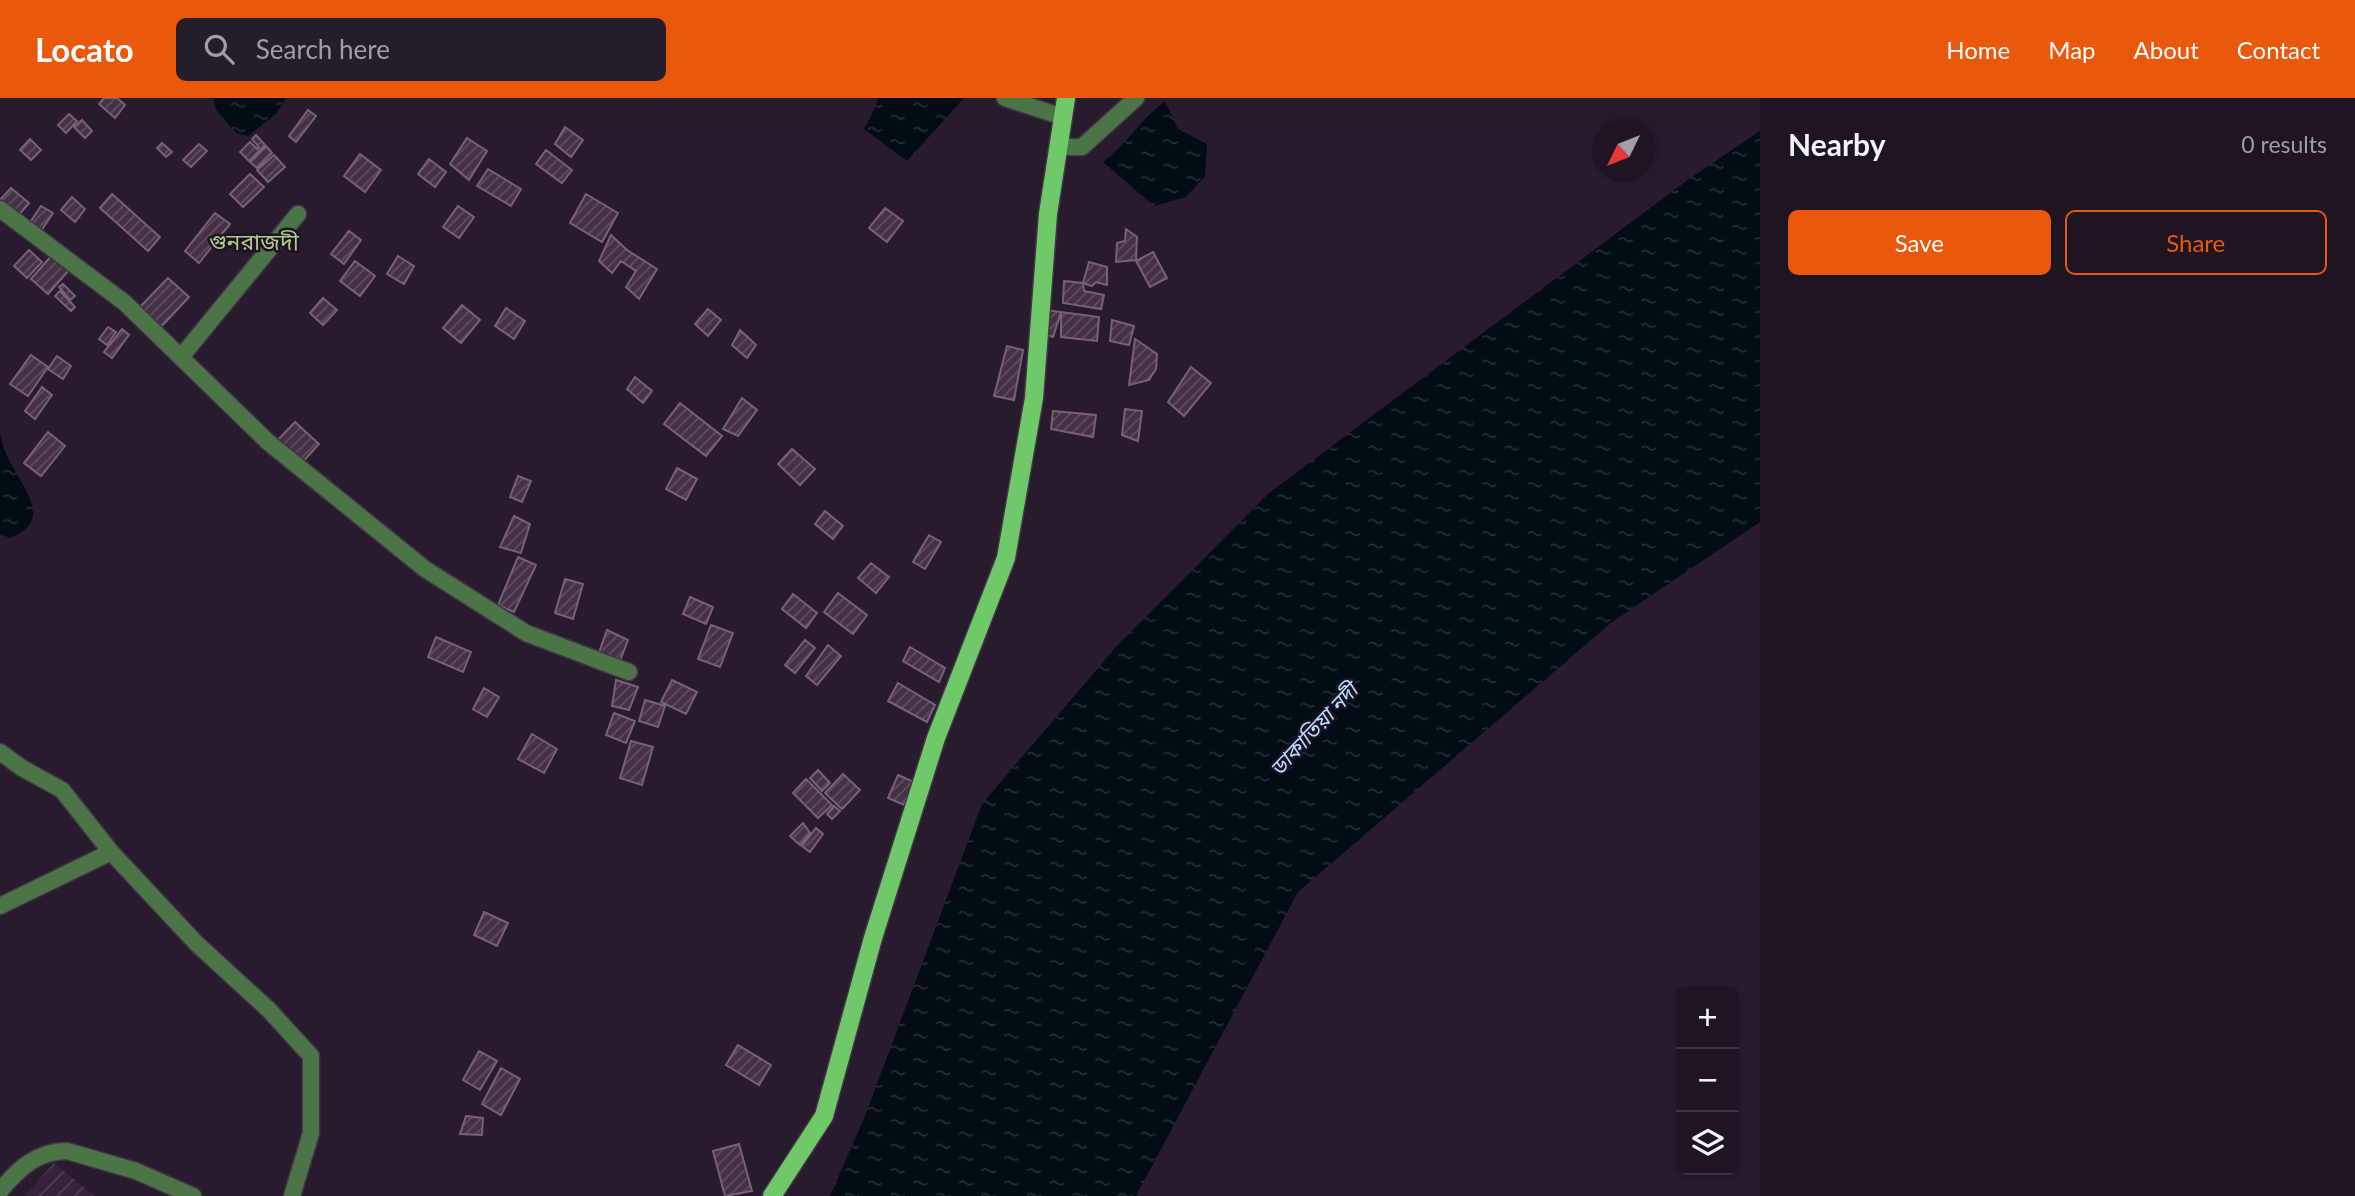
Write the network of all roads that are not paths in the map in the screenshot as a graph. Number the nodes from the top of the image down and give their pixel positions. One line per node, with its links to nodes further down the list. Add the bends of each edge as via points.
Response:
1 (1005, 98): 4 (street)
2 (1066, 98): 4 (main road)
3 (1136, 98): 5 (street, via 1082,147)
4 (1063, 117): 5 (main road)
5 (1058, 147): 16 (main road, via 1048,214 1034,398 1006,558 936,738 873,938 824,1116)
6 (298, 214): 8 (street)
7 (3, 218): 8 (street, via 125,303)
8 (181, 357): 9 (street, via 268,442 425,569 526,632)
9 (629, 672)
10 (0, 752): 11 (street, via 62,790)
11 (111, 852): 12 (street); 15 (street, via 311,1056 311,1133)
12 (0, 906)
13 (0, 1191): 14 (street, via 18,1169 55,1151 67,1151 136,1171)
14 (193, 1196)
15 (292, 1196)
16 (772, 1196)

